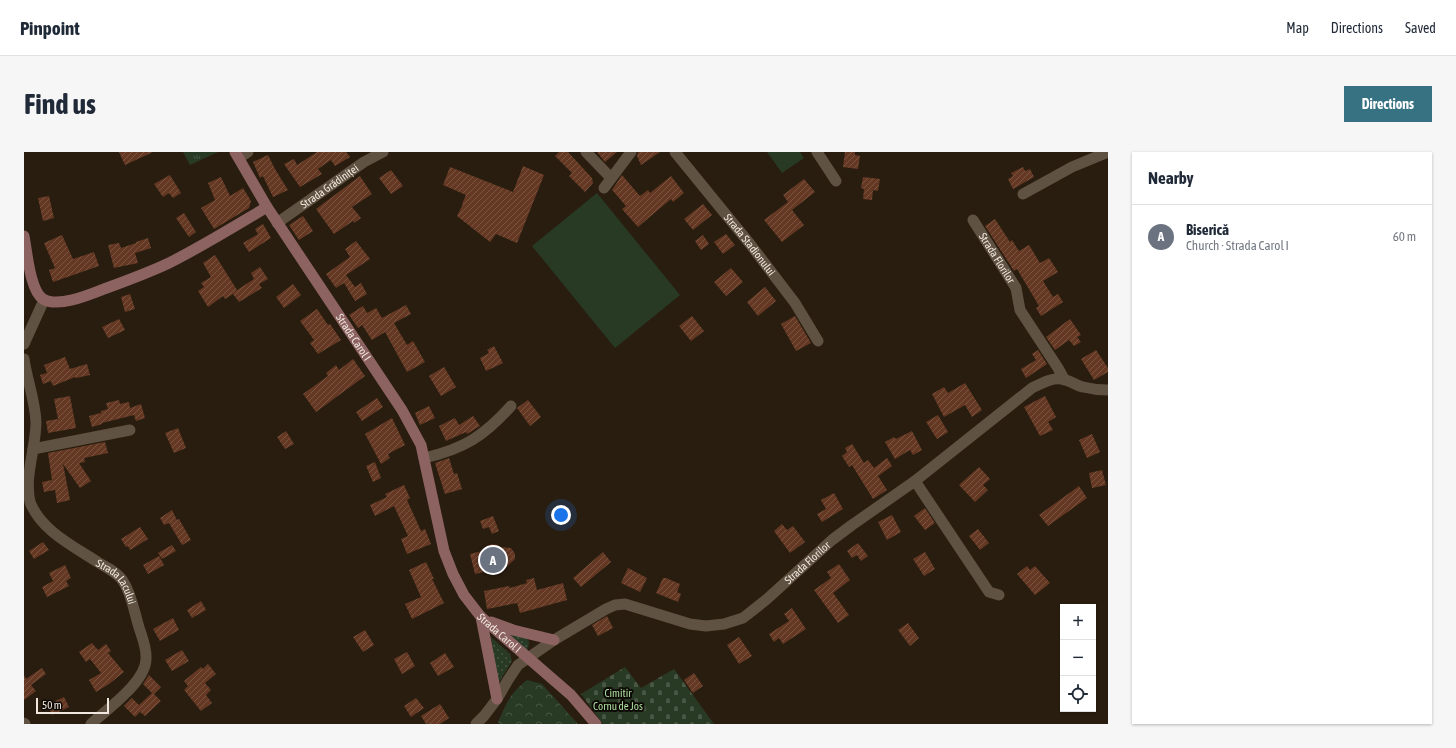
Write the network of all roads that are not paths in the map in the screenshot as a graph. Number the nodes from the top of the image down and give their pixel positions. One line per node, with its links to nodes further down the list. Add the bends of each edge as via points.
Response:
1 (383, 152): 14 (street, Strada Grădiniței, via 364,162)
2 (586, 152): 8 (street)
3 (631, 152): 8 (street)
4 (675, 152): 17 (street, Strada Stadionului, via 795,303)
5 (817, 152): 9 (street)
6 (1108, 152): 11 (street, via 1072,167)
7 (241, 154): 12 (main road, Strada Carol I)
8 (611, 178): 10 (street)
9 (836, 181)
10 (604, 188)
11 (1023, 194)
12 (267, 207): 14 (main road, Strada Carol I); 16 (main road, via 185,255 149,272 75,299 56,302)
13 (973, 220): 21 (street, Strada Florilor, via 1016,288 1020,310)
14 (277, 223): 27 (main road, Strada Carol I, via 402,410 416,434)
15 (24, 236): 16 (main road, via 33,283)
16 (44, 300): 18 (street)
17 (818, 341)
18 (24, 344)
19 (24, 359): 20 (street, Strada Lacului)
20 (25, 373): 23 (street, Strada Lacului)
21 (1064, 379): 22 (street, via 1082,387); 28 (street, Strada Florilor, via 1043,382 1032,388)
22 (1108, 390)
23 (28, 396): 26 (street, Strada Lacului, via 36,419)
24 (511, 406): 27 (street, via 495,424 476,438 454,450)
25 (130, 430): 26 (street)
26 (33, 449): 34 (street, Strada Lacului, via 27,481 29,498 35,512 44,524 61,538 108,568 123,581 145,648 146,659 139,680)
27 (424, 458): 30 (main road, Strada Carol I, via 448,563 464,595)
28 (915, 481): 29 (street, via 989,592); 31 (street, Strada Florilor, via 842,532 743,618 706,626 690,624 625,604 615,605)
29 (999, 595)
30 (481, 617): 31 (main road, via 497,625); 32 (main road, Strada Carol I); 33 (main road)
31 (554, 640): 32 (street, Strada Florilor)
32 (528, 658): 33 (street, Strada Florilor, via 518,665); 36 (main road, Strada Carol I, via 571,695)
33 (497, 699): 35 (street, Strada Florilor)
34 (91, 724)
35 (476, 724)
36 (596, 724)

